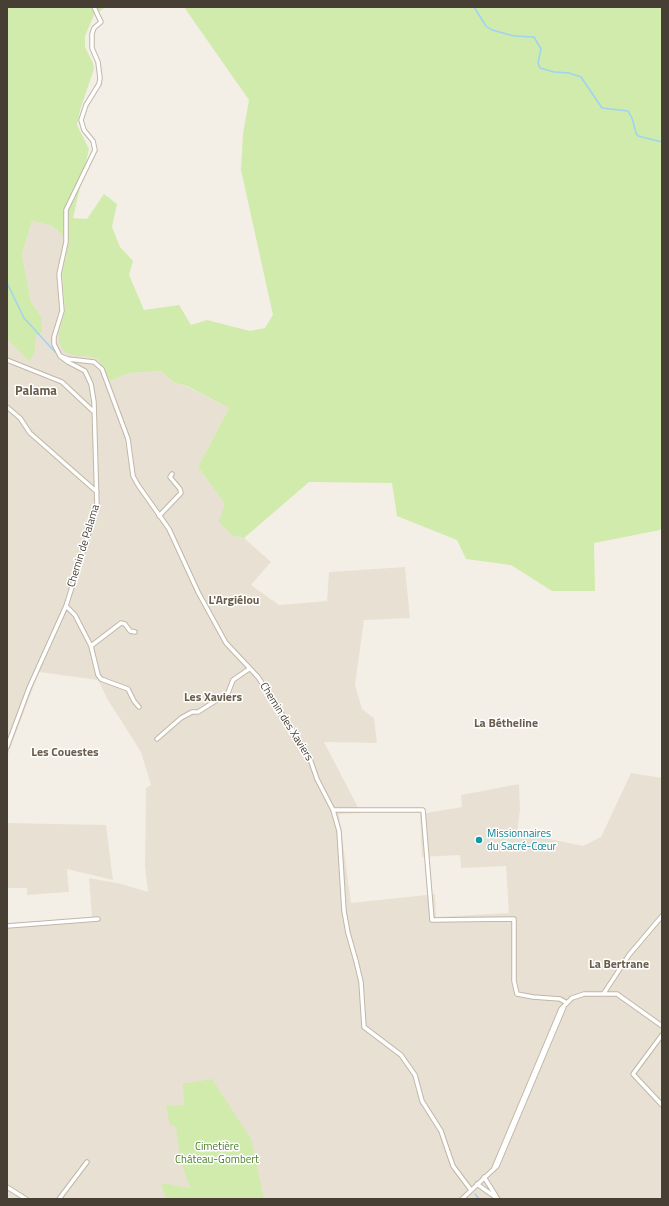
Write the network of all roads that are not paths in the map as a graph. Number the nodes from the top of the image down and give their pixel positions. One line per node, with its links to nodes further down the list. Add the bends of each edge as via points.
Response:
1 (94, 7): 2 (street, via 101,22 92,34 92,48 98,62 100,78 81,120 95,150 65,215 66,242 59,274 62,311 54,337 54,344)
2 (60, 356): 5 (street, Chemin de Palama, via 85,371 89,377); 8 (street, Chemin des Xaviers, via 94,362 102,369 130,446 133,476)
3 (7, 360): 5 (street, via 62,382)
4 (7, 407): 7 (street, via 20,418 30,433)
5 (94, 412): 7 (street, Chemin de Palama)
6 (172, 474): 8 (street, via 170,477 180,489 180,494)
7 (97, 492): 9 (street, Chemin de Palama, via 97,507)
8 (159, 516): 12 (street, Chemin des Xaviers, via 169,529 198,592 226,643)
9 (66, 606): 11 (street, via 75,615); 15 (street, Chemin de Palama, via 29,688)
10 (135, 632): 11 (street, via 121,623)
11 (91, 646): 13 (street, via 98,675 128,689)
12 (249, 669): 14 (street, via 233,680 228,693 198,712 181,718); 16 (street, Chemin des Xaviers, via 262,683 308,756)
13 (139, 707)
14 (157, 739)
15 (7, 747)
16 (333, 810): 21 (street, via 423,810 432,920 514,919 514,981 517,994 560,999); 29 (street, Chemin des Xaviers, via 341,840 344,910 360,982 364,1027 401,1055 415,1075 422,1101 441,1131 453,1166)
17 (662, 916): 20 (street, via 629,955)
18 (98, 919): 19 (street)
19 (7, 926)
20 (604, 993): 21 (street, via 576,996); 22 (street, via 620,996)
21 (566, 1004): 26 (street, via 497,1166)
22 (662, 1026)
23 (662, 1035): 24 (street, via 632,1074)
24 (662, 1105)
25 (87, 1162): 32 (street)
26 (484, 1177): 27 (street); 30 (street)
27 (477, 1184): 29 (street); 30 (street)
28 (7, 1187): 31 (street)
29 (471, 1190): 33 (street)
30 (497, 1198)
31 (26, 1199)
32 (60, 1199)
33 (463, 1199)

